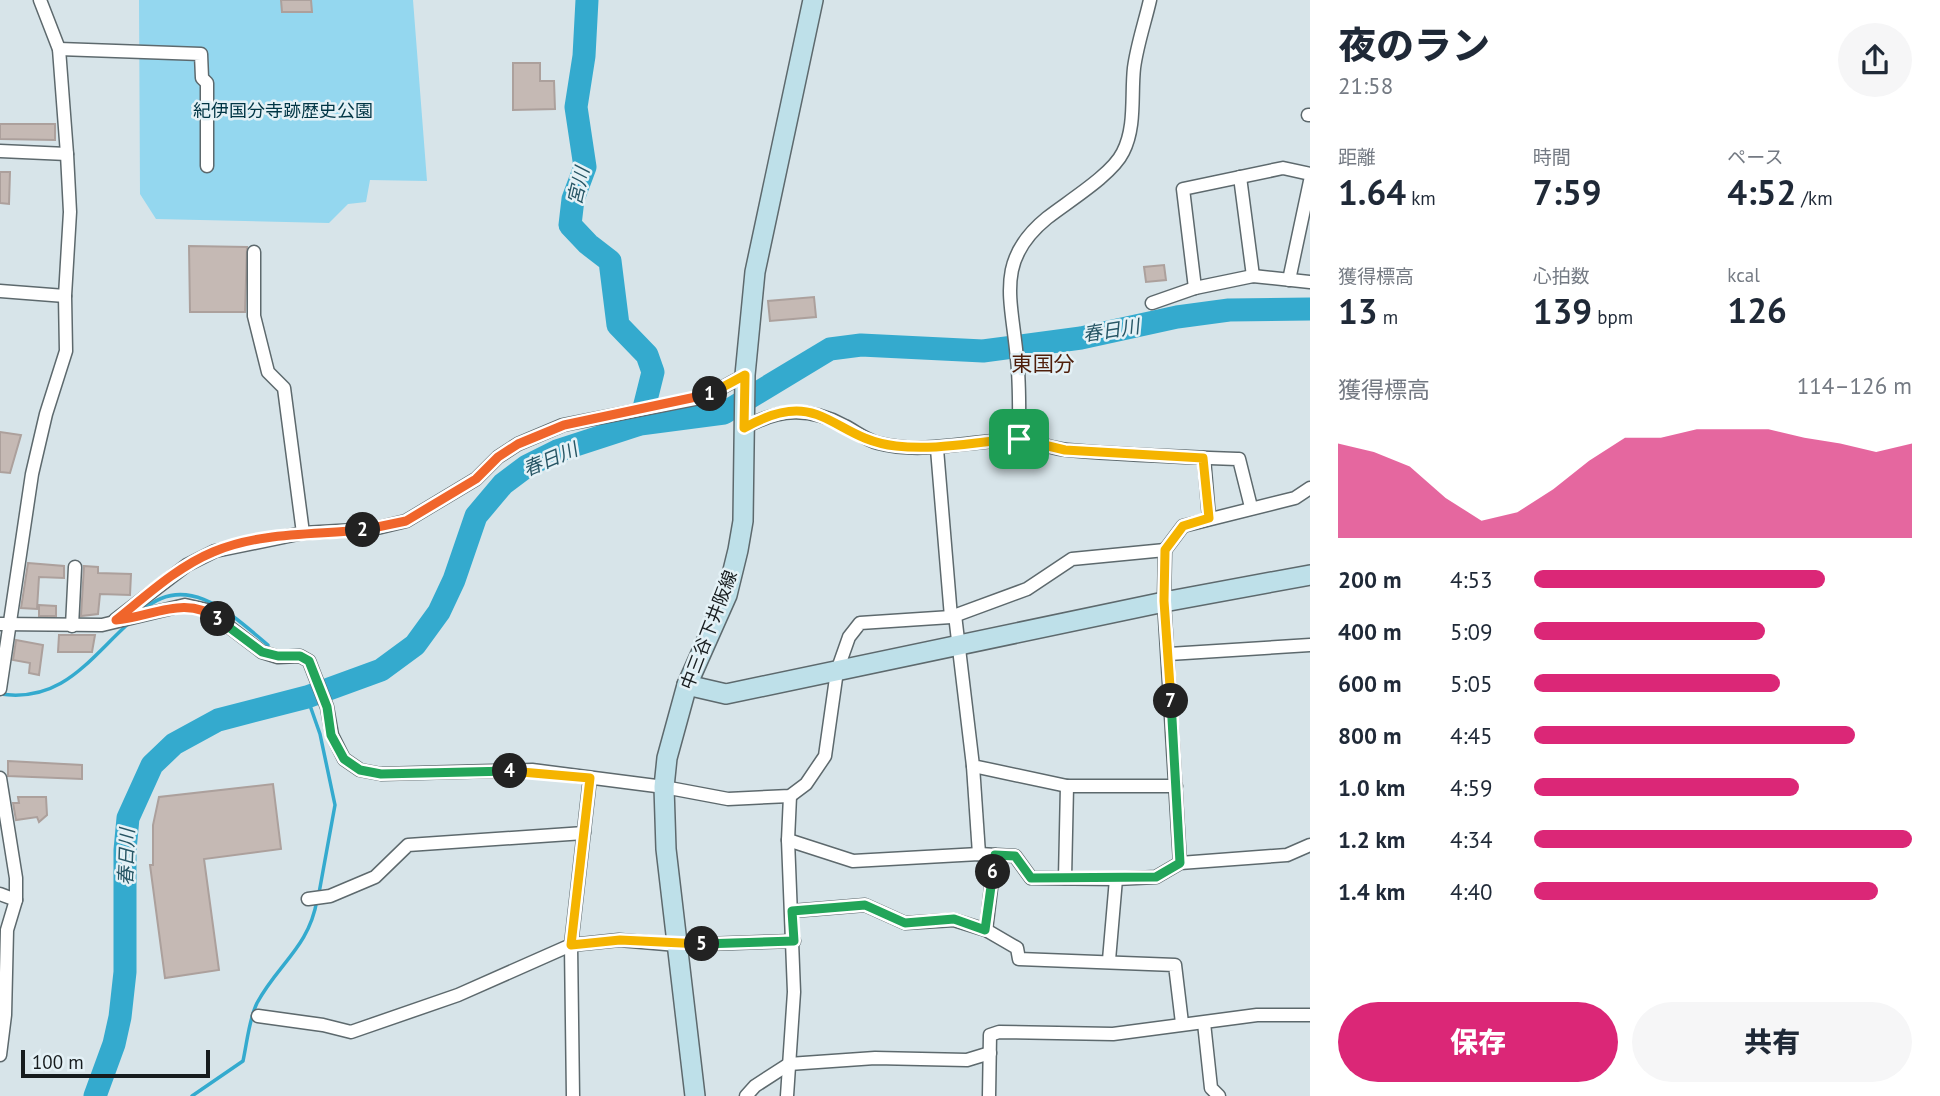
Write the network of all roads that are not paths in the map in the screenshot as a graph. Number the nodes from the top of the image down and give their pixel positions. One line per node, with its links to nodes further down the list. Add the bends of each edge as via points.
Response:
1 (40, 0): 4 (street)
2 (813, 0): 19 (main road, 中三谷下井阪線, via 755,272)
3 (1150, 0): 21 (street, via 1123,153 1027,234 1011,262)
4 (59, 49): 6 (street); 7 (street, via 201,54 202,78 207,83)
5 (0, 152): 6 (street)
6 (67, 154): 17 (street, via 70,212)
7 (206, 166)
8 (1310, 174): 9 (street, via 1283,168)
9 (1240, 177): 12 (street); 15 (street, via 1183,189)
10 (1310, 181): 13 (street)
11 (254, 252): 27 (street, via 254,316 268,372 284,388)
12 (1253, 276): 13 (street); 15 (street)
13 (1289, 280): 14 (street)
14 (1310, 282)
15 (1195, 288): 18 (street)
16 (0, 291): 17 (street)
17 (65, 296): 34 (street, via 66,351 32,474)
18 (1152, 303)
19 (745, 380): 20 (main road, 中三谷下井阪線); 27 (street, via 705,397 564,425 518,444 476,479 406,521 373,529)
20 (745, 426): 22 (street, via 766,415 789,411 824,415 875,442); 40 (main road, 中三谷下井阪線, via 738,550 727,595)
21 (1019, 439): 22 (street); 23 (street, via 1065,450)
22 (937, 449): 32 (street)
23 (1203, 458): 25 (street, via 1239,459); 26 (street)
24 (1310, 488): 25 (street, via 1295,498)
25 (1251, 507): 26 (street)
26 (1209, 518): 28 (street, via 1183,526)
27 (303, 533): 33 (street, via 215,551 187,565)
28 (1165, 550): 31 (street); 32 (street, via 1072,559 1027,589)
29 (75, 567): 35 (street)
30 (1310, 575): 31 (main road)
31 (1164, 601): 36 (main road); 38 (street)
32 (953, 616): 36 (street); 39 (street, via 860,624 849,637)
33 (116, 620): 35 (street); 44 (street, via 185,605 207,610 262,652 309,661 327,707 331,735 344,759 360,770 381,774 532,770)
34 (5, 624): 35 (street); 41 (street)
35 (72, 626)
36 (959, 645): 39 (main road); 42 (street)
37 (1310, 645): 38 (street)
38 (1169, 654): 46 (street)
39 (837, 671): 40 (main road, via 726,694); 48 (street, via 825,756 806,784)
40 (687, 685): 47 (main road, 中三谷下井阪線)
41 (0, 688)
42 (973, 766): 45 (street); 52 (street)
43 (0, 778): 59 (street)
44 (590, 778): 47 (street); 49 (street)
45 (1067, 786): 46 (street); 55 (street)
46 (1176, 786): 54 (street)
47 (664, 787): 48 (street, via 728,799); 64 (main road, 中三谷下井阪線)
48 (790, 796): 50 (street)
49 (584, 832): 58 (street, via 408,845 375,877 330,896); 63 (street)
50 (788, 840): 52 (street, via 853,861); 60 (street)
51 (1310, 845): 54 (street, via 1287,855)
52 (979, 854): 53 (street)
53 (995, 855): 55 (street, via 1015,856 1031,878); 61 (street)
54 (1180, 863): 56 (street, via 1156,877)
55 (1065, 878): 56 (street)
56 (1116, 879): 65 (street)
57 (0, 894): 59 (street)
58 (308, 899)
59 (16, 900): 71 (street, via 7,930)
60 (792, 911): 61 (street, via 865,905 905,923 954,919); 62 (street)
61 (985, 930): 65 (street, via 1017,948 1019,959)
62 (794, 941): 64 (street); 72 (street)
63 (571, 945): 64 (street, via 620,940); 66 (street, via 458,995 351,1032); 73 (street)
64 (677, 945): 74 (main road, 中三谷下井阪線)
65 (1109, 960): 68 (street, via 1175,965)
66 (258, 1016)
67 (1310, 1016): 69 (street, via 1257,1015)
68 (1182, 1023): 69 (street); 70 (street, via 1113,1034 999,1031 989,1035)
69 (1204, 1023): 78 (street, via 1211,1088)
70 (990, 1053): 72 (street, via 967,1060 875,1058); 77 (street)
71 (0, 1055)
72 (789, 1063): 75 (street); 76 (street)
73 (573, 1096)
74 (695, 1096)
75 (746, 1096)
76 (787, 1096)
77 (989, 1096)
78 (1219, 1096)

